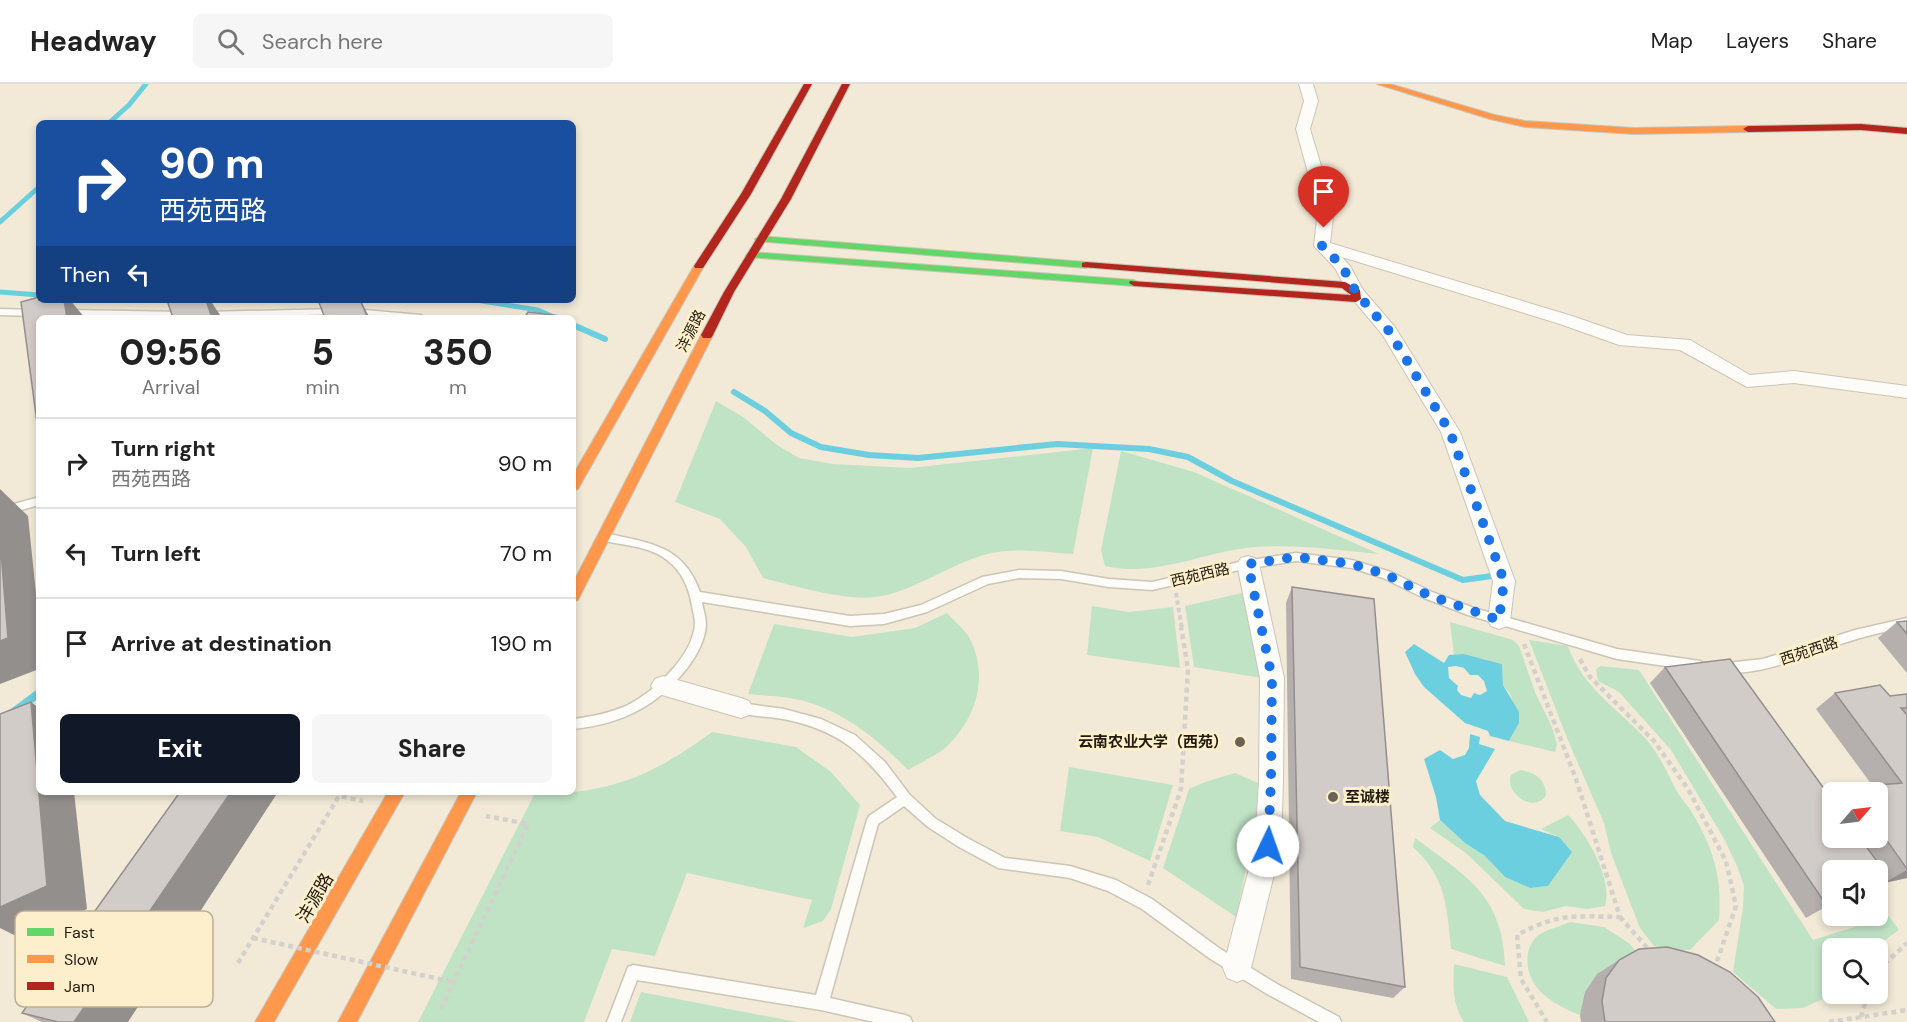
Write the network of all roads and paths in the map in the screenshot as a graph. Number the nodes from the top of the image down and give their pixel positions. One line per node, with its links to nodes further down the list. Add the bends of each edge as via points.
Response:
1 (808, 84): 7 (main road, 沣源路)
2 (846, 84): 6 (main road, 沣源路)
3 (1306, 84): 9 (street, via 1311,101 1303,129 1326,209)
4 (1381, 84): 5 (main road, via 1525,124 1634,130 1861,127)
5 (1907, 131)
6 (786, 199): 7 (main road, via 777,204); 10 (main road, 沣源路)
7 (755, 202): 8 (main road, 沣源路)
8 (715, 242): 10 (main road, via 723,236 741,234 755,239); 19 (main road, 沣源路, via 685,287)
9 (1322, 246): 11 (street, via 1342,266); 18 (street, via 1625,341 1684,344 1747,381 1794,377)
10 (756, 247): 11 (main road, via 1356,299); 22 (main road, 沣源路, via 729,292)
11 (1356, 292): 27 (street, via 1389,331 1450,432 1504,581)
12 (0, 312): 13 (lane)
13 (48, 313)
14 (60, 313): 16 (lane)
15 (253, 315): 17 (lane, via 364,311)
16 (253, 315)
17 (397, 315)
18 (1907, 392)
19 (576, 481)
20 (36, 502): 21 (lane)
21 (0, 512)
22 (605, 537): 25 (main road, 沣源路); 26 (lane, via 670,556 689,577)
23 (1248, 564): 24 (lane, 西苑西路); 27 (lane, 西苑西路, via 1296,557 1352,564); 45 (street, via 1272,678 1271,781 1268,846)
24 (1174, 580): 26 (lane, 西苑西路, via 1152,586 1019,574 986,580 923,609 884,619 850,621); 38 (path, via 1188,669 1181,789)
25 (576, 590)
26 (695, 596): 30 (lane, via 700,628 690,655)
27 (1508, 623): 29 (lane, 西苑西路); 39 (path, via 1575,775)
28 (1907, 623): 29 (lane, 西苑西路, via 1883,627 1781,661 1731,668 1670,663)
29 (1580, 643): 46 (path, via 1580,660 1590,677 1654,741 1688,789 1725,861 1736,906)
30 (663, 686): 31 (street); 32 (lane, via 638,705 598,721)
31 (741, 708): 36 (lane, via 821,724 851,739 881,766)
32 (576, 724)
33 (395, 795): 53 (main road, 沣源路)
34 (467, 795): 37 (main road)
35 (339, 796): 40 (path)
36 (905, 798): 38 (lane, via 932,823 1003,864 1070,872 1111,885); 48 (lane, via 873,820)
37 (459, 810): 47 (path, via 528,824); 54 (main road)
38 (1143, 901): 45 (lane)
39 (1620, 917): 42 (path); 58 (path, via 1566,916 1517,935 1521,979)
40 (253, 938): 44 (path); 47 (path, bridge)
41 (1907, 943): 43 (path)
42 (1654, 956)
43 (1888, 961)
44 (238, 963)
45 (1237, 968): 57 (lane)
46 (1713, 972)
47 (453, 982): 50 (path)
48 (821, 1003): 55 (lane, via 633,972); 56 (lane)
49 (1865, 1004): 52 (path)
50 (441, 1009)
51 (1907, 1010): 52 (path)
52 (1861, 1017): 59 (path)
53 (264, 1022)
54 (347, 1022)
55 (614, 1022)
56 (905, 1022)
57 (1334, 1022)
58 (1547, 1022)
59 (1829, 1022)

